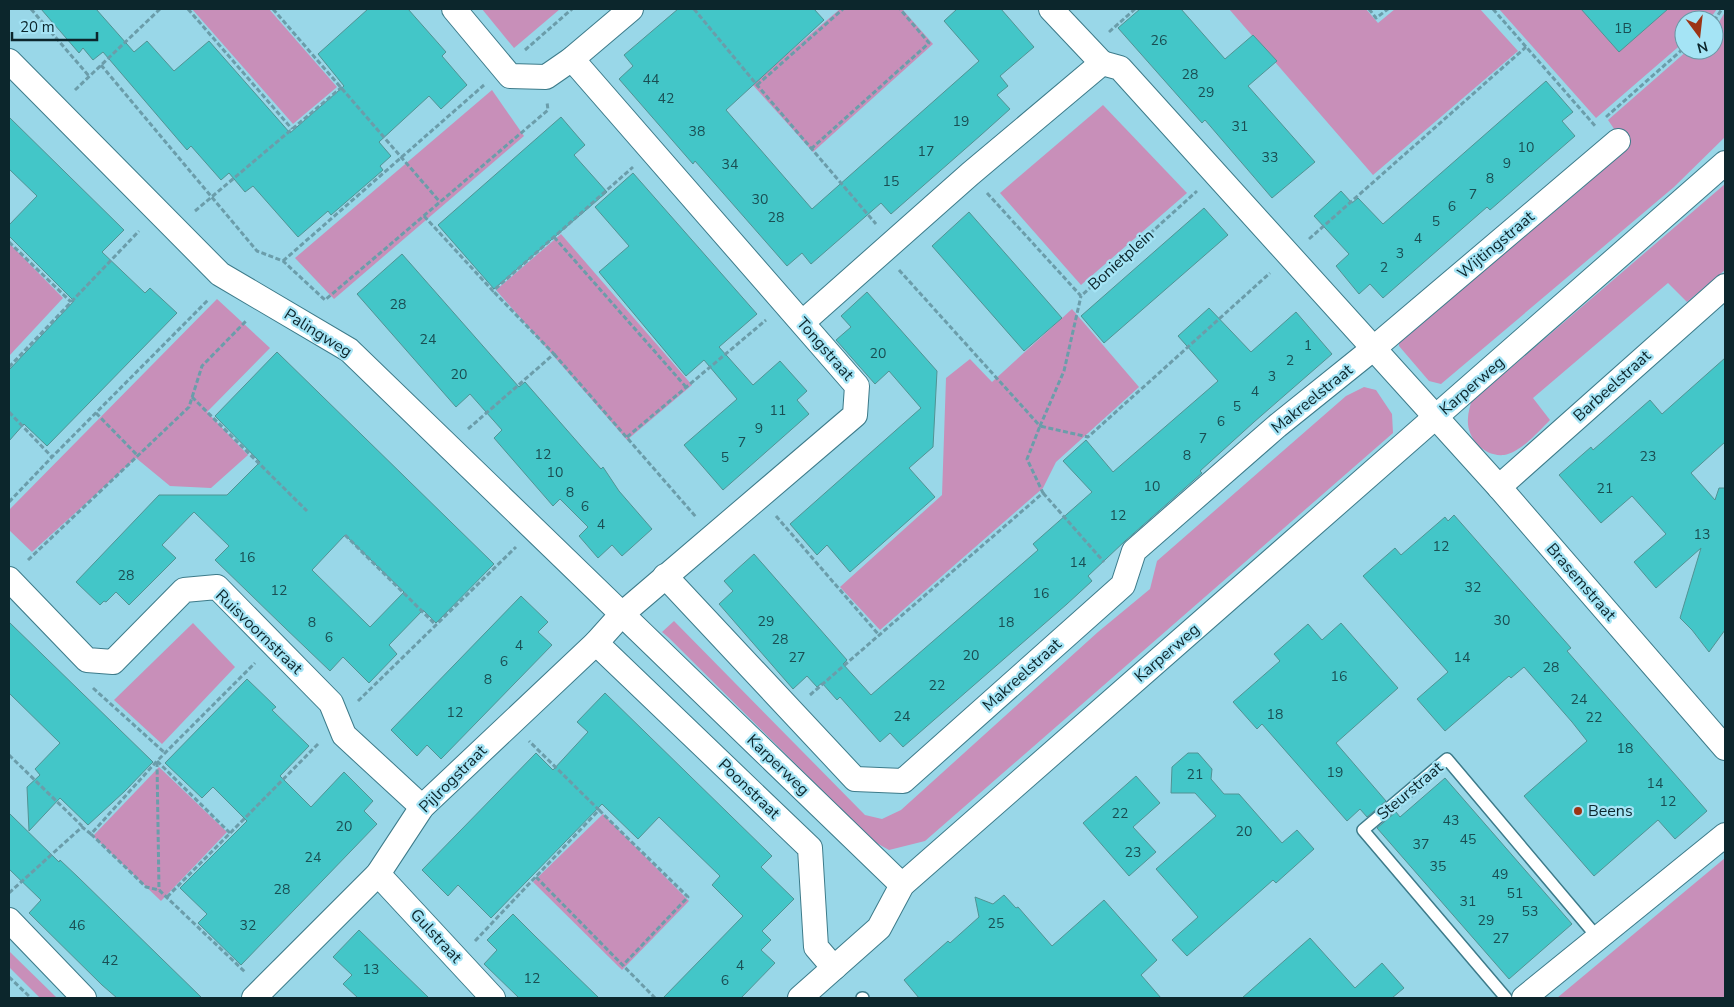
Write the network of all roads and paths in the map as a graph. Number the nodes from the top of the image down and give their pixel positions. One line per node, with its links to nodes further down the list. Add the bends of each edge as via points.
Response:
1 (31, 9): 23 (path)
2 (160, 9): 21 (path)
3 (188, 9): 29 (path)
4 (273, 9): 26 (path)
5 (454, 9): 22 (street)
6 (572, 9): 22 (path)
7 (631, 9): 19 (street)
8 (694, 9): 25 (path)
9 (842, 9): 25 (path)
10 (900, 9): 31 (path, via 929,43)
11 (1052, 9): 17 (street)
12 (1135, 9): 17 (path)
13 (1369, 9): 14 (path, via 1376,18)
14 (1388, 9)
15 (1493, 9): 16 (path)
16 (1526, 47): 28 (path); 45 (path)
17 (1095, 56): 35 (street); 36 (street, via 1120,68)
18 (1674, 57): 28 (path)
19 (572, 59): 24 (street); 32 (street, Tongstraat)
20 (9, 61): 27 (street, Palingweg)
21 (101, 65): 23 (path); 37 (path)
22 (504, 68): 24 (street, via 510,76); 33 (path)
23 (90, 76): 27 (path)
24 (546, 77): 38 (path, via 548,110)
25 (757, 85): 31 (path)
26 (342, 87): 29 (path); 33 (path)
27 (56, 108): 39 (street, Palingweg)
28 (1595, 126): 30 (path)
29 (292, 129): 37 (path)
30 (1618, 141): 55 (street, Wijtingstraat)
31 (811, 149): 44 (path)
32 (652, 150): 42 (path); 53 (street, Tongstraat)
33 (402, 157): 38 (path); 46 (path)
34 (1725, 163): 62 (street, Karperweg)
35 (970, 174): 44 (street); 50 (path, Bonietplein)
36 (1216, 174): 45 (street); 50 (path, Bonietplein)
37 (212, 197): 41 (path); 46 (path, via 256,250)
38 (440, 202): 40 (path)
39 (159, 210): 41 (street, Palingweg); 52 (path)
40 (424, 216): 46 (path, via 325,300); 49 (path)
41 (176, 228): 47 (street, Palingweg, via 220,274)
42 (554, 237): 49 (path); 58 (path)
43 (9, 242): 52 (path)
44 (888, 248): 54 (street); 63 (path)
45 (1290, 256): 55 (street); 63 (path, via 1088,437)
46 (283, 261)
47 (229, 279): 51 (street, Palingweg); 61 (path)
48 (1725, 286): 68 (street, Barbeelstraat)
49 (493, 291): 56 (path)
50 (1081, 296): 63 (path, via 1064,371)
51 (266, 300): 59 (path, via 202,366); 65 (street, Palingweg, via 349,350)
52 (70, 302): 57 (path)
53 (785, 304): 54 (street, Tongstraat); 58 (path)
54 (803, 322): 70 (street, Tongstraat, via 857,386 855,415)
55 (1374, 348): 62 (street); 78 (street, Makreelstraat, via 1277,426 1134,551)
56 (554, 354): 64 (path); 65 (path)
57 (9, 367)
58 (686, 387): 64 (path)
59 (192, 397): 66 (path, via 188,407); 72 (path)
60 (9, 412): 67 (path)
61 (96, 412): 66 (path); 67 (path)
62 (1436, 417): 68 (street, Brasemstraat); 100 (street, Karperweg)
63 (1040, 426): 69 (path, via 1026,459)
64 (627, 437): 75 (path)
65 (448, 447): 73 (street, Palingweg)
66 (138, 456): 76 (path)
67 (52, 457): 71 (path)
68 (1499, 487): 88 (street, Brasemstraat)
69 (1043, 493): 78 (path); 81 (path)
70 (759, 497): 75 (street, Tongstraat); 81 (path)
71 (9, 502)
72 (307, 511)
73 (534, 529): 79 (street, Palingweg); 80 (path)
74 (345, 535): 80 (path)
75 (712, 537): 77 (street, Tongstraat)
76 (16, 572): 84 (street, via 87,660)
77 (665, 576): 79 (street, Tongstraat); 85 (street, Makreelstraat)
78 (1123, 585): 85 (street, Makreelstraat, via 903,781 855,779)
79 (622, 614): 82 (street, Pijlrogstraat); 100 (street, Karperweg)
80 (436, 625): 86 (path)
81 (879, 635): 85 (path)
82 (596, 642): 87 (street, Pijlrogstraat); 108 (street, Poonstraat, via 810,848 816,947)
83 (258, 660): 89 (path)
84 (96, 661): 86 (street, Ruisvoornstraat, via 112,662 184,590 217,588 331,703); 89 (path, via 93,687)
85 (792, 710)
86 (339, 721): 92 (street, Ruisvoornstraat, via 344,736); 95 (path)
87 (511, 723): 92 (street, Pijlrogstraat); 93 (path)
88 (1725, 748)
89 (165, 752): 91 (path)
90 (9, 755): 94 (path)
91 (156, 761): 95 (path); 96 (path); 101 (path)
92 (422, 807): 98 (street, Pijlrogstraat)
93 (599, 810): 99 (path); 107 (path, via 688,897)
94 (82, 826): 96 (path); 102 (path)
95 (230, 833): 103 (path)
96 (91, 834): 101 (path, via 146,886)
97 (1725, 835): 105 (street)
98 (378, 874): 106 (street, Gulstraat); 110 (street, Pijlrogstraat)
99 (536, 877): 106 (path); 107 (path)
100 (902, 885): 108 (street, via 879,928)
101 (159, 890): 103 (path)
102 (9, 893)
103 (167, 897): 110 (path)
104 (9, 920): 112 (street)
105 (1598, 938): 116 (lane, Steurstraat, via 1447,759 1363,830); 117 (street)
106 (458, 960): 113 (street, Gulstraat)
107 (623, 965): 114 (path)
108 (834, 968): 115 (street)
109 (9, 977): 111 (path)
110 (259, 994)
111 (31, 998)
112 (84, 998)
113 (494, 998)
114 (655, 998)
115 (800, 998)
116 (1506, 998)
117 (1524, 998)

